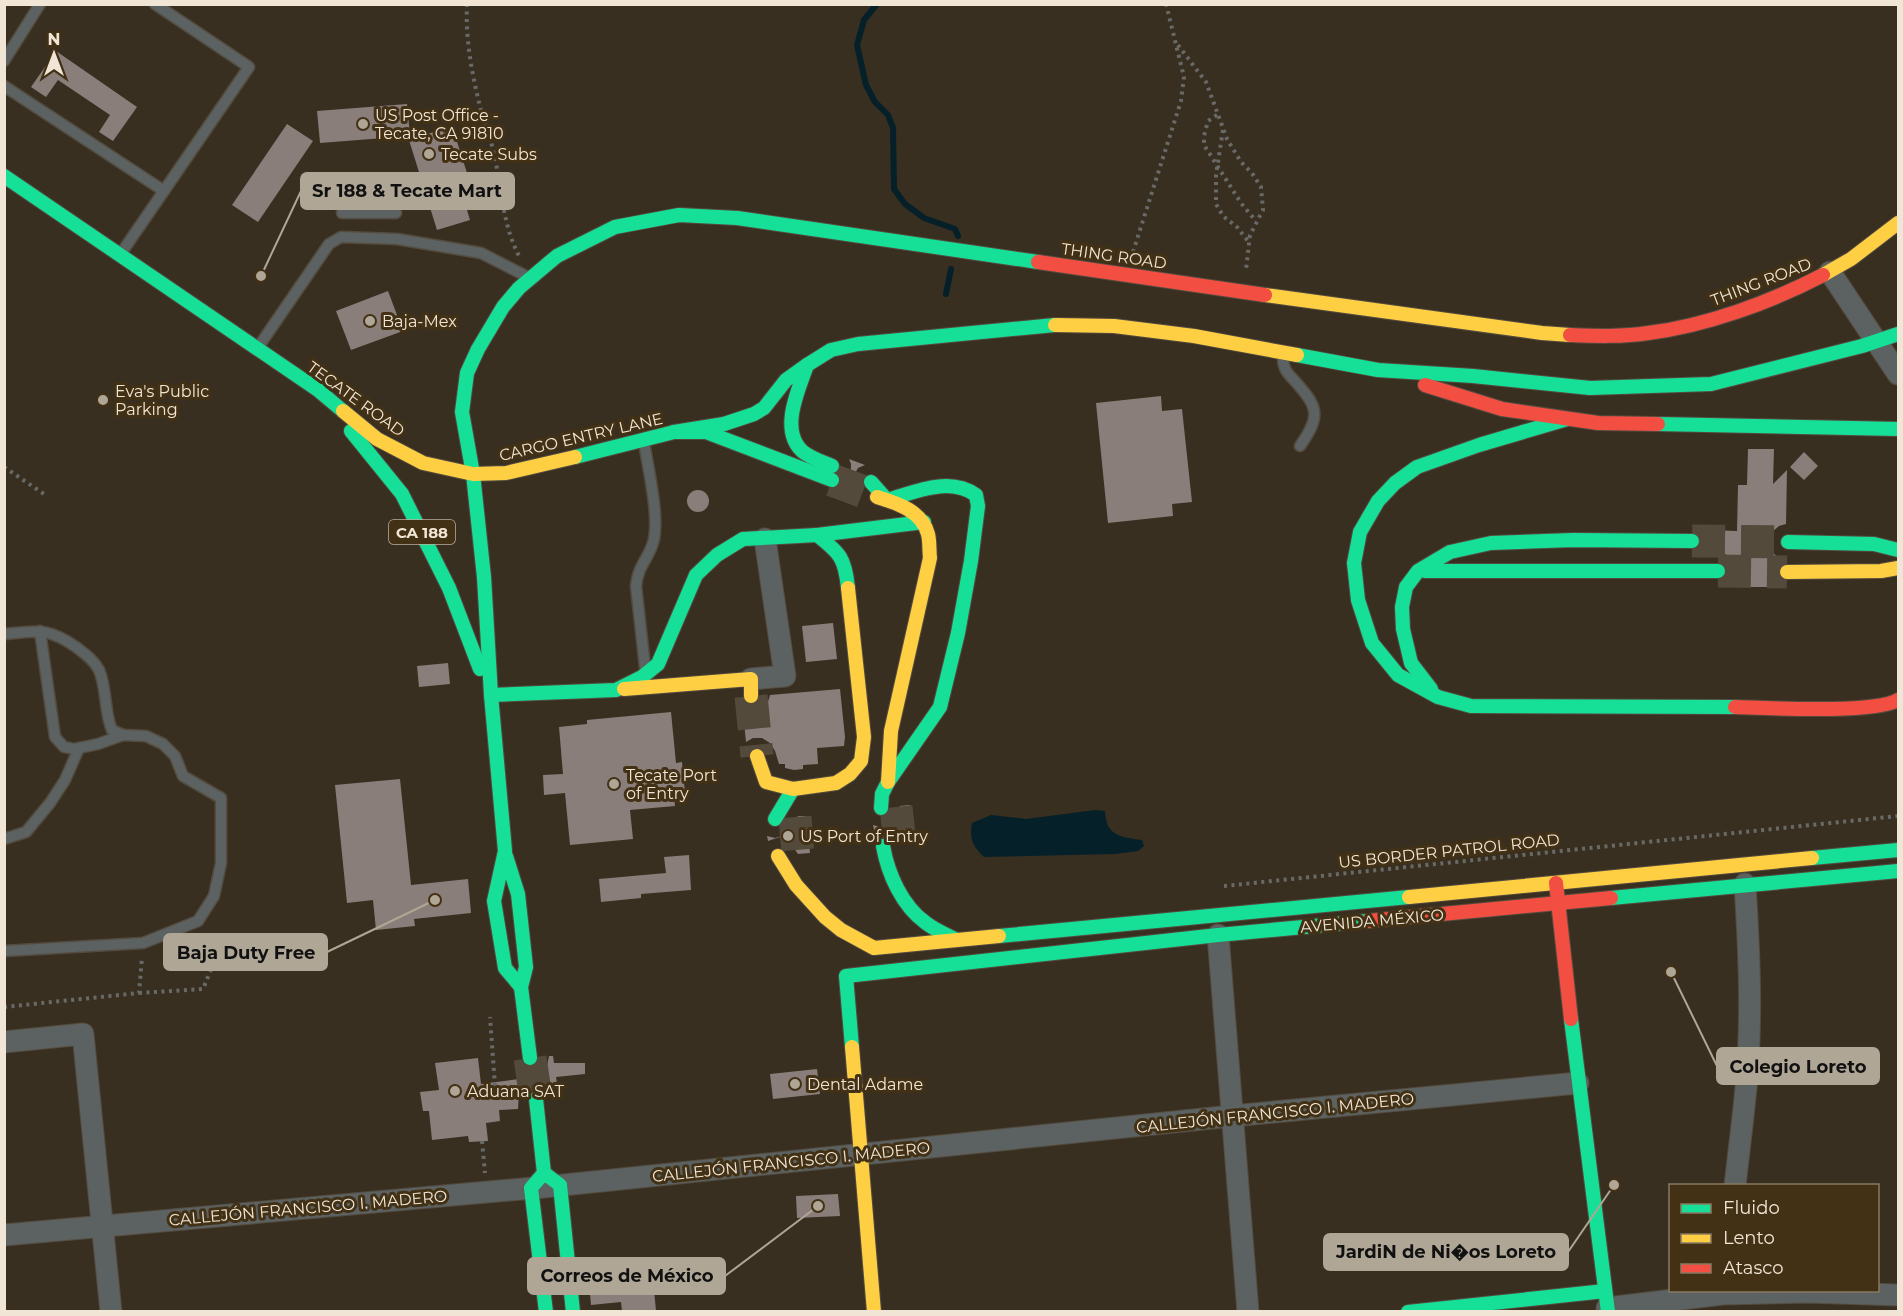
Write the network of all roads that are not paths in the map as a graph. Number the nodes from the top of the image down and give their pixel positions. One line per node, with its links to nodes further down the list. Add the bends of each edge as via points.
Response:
1 (40, 4): 3 (lane)
2 (155, 4): 6 (lane, via 249,67)
3 (4, 61)
4 (4, 86): 6 (lane)
5 (4, 176): 10 (main road, TECATE ROAD / CA 188)
6 (164, 191): 10 (lane)
7 (342, 213): 8 (lane)
8 (396, 213)
9 (1899, 223): 11 (main road, THING ROAD, via 1878,242)
10 (121, 255): 15 (main road, TECATE ROAD / CA 188)
11 (1830, 272): 12 (main road, THING ROAD, via 1724,317 1652,333 1602,336 1542,333 737,218 679,215 632,222 557,256); 14 (street)
12 (530, 278): 15 (lane, via 481,253 397,239 341,237 328,244); 26 (main road, THING ROAD, via 503,307 467,373 462,412)
13 (1899, 334): 14 (main road)
14 (1876, 342): 18 (main road, via 1711,384 1590,388); 19 (street)
15 (257, 349): 20 (main road, TECATE ROAD / CA 188)
16 (1283, 352): 17 (main road, via 1114,326 1045,325 858,344 831,350); 18 (main road); 25 (lane, via 1283,365 1315,412 1315,422)
17 (807, 365): 23 (main road, via 786,380 764,408 754,414 724,424); 23 (main road, CARGO ENTRY LANE, via 794,407 794,440 834,474 706,432)
18 (1378, 370): 21 (main road, via 1502,409)
19 (1899, 374)
20 (318, 390): 26 (main road, TECATE ROAD / CA 188, via 377,439 399,451 423,463); 44 (main road, CA 188, via 402,494 449,588)
21 (1567, 419): 22 (main road, via 1598,423); 45 (main road, via 1417,467 1378,501 1360,532 1354,562 1358,600 1372,642 1398,675)
22 (1899, 429)
23 (674, 432): 24 (main road, CARGO ENTRY LANE)
24 (643, 439): 26 (main road, CARGO ENTRY LANE, via 506,473); 41 (lane, via 656,525 651,550 637,573 636,586)
25 (1300, 446)
26 (473, 474): 44 (main road, CA 188)
27 (869, 488): 28 (main road)
28 (887, 500): 29 (main road, via 906,507); 50 (main road, via 942,487 964,489 978,500 961,616 940,709)
29 (924, 522): 30 (main road); 50 (main road, via 930,558 891,731)
30 (817, 535): 31 (main road); 51 (main road, via 838,552 846,571 864,737 861,761 850,774 836,783)
31 (765, 539): 41 (main road, via 743,539 717,555 696,575 658,664); 42 (street, via 785,676)
32 (1692, 541): 36 (main road, via 1491,543 1450,552)
33 (1788, 542): 34 (main road, via 1874,544)
34 (1899, 550)
35 (1899, 568): 38 (main road)
36 (1418, 571): 37 (main road); 45 (main road, via 1406,587 1403,629 1411,663)
37 (1718, 571)
38 (1787, 572)
39 (40, 631): 40 (lane); 47 (lane, via 59,635 89,657 99,671 112,730); 48 (lane, via 55,737 64,747)
40 (4, 634)
41 (646, 674): 43 (main road)
42 (751, 687): 43 (main road)
43 (616, 690): 44 (main road)
44 (491, 695): 59 (main road, CA 188)
45 (1438, 697): 46 (main road, via 1471,706 1743,708 1849,708)
46 (1899, 700)
47 (123, 735): 48 (lane); 70 (lane, via 146,736 163,744 175,756 183,776 221,798 221,863 214,896 198,921 143,944)
48 (79, 748): 56 (lane, via 50,803 26,832)
49 (757, 756): 51 (main road, via 766,782)
50 (888, 782): 52 (main road); 53 (main road)
51 (793, 789): 54 (main road); 55 (main road)
52 (895, 800)
53 (881, 808)
54 (795, 817)
55 (775, 819)
56 (4, 839)
57 (883, 846): 68 (main road, via 886,866 904,899 921,920)
58 (1899, 850): 62 (main road)
59 (504, 851): 71 (main road, via 518,894 526,967); 71 (main road, via 494,901 505,968)
60 (778, 856): 69 (main road, via 803,894 839,929)
61 (1899, 871): 63 (main road, AVENIDA MÉXICO)
62 (1556, 883): 64 (main road); 68 (main road)
63 (1745, 884): 64 (main road, AVENIDA MÉXICO); 79 (street, via 1749,1022)
64 (1558, 904): 67 (main road, AVENIDA MÉXICO); 74 (main road)
65 (945, 919): 68 (main road)
66 (851, 921): 69 (main road)
67 (1218, 935): 76 (street); 77 (main road, AVENIDA MÉXICO, via 846,976)
68 (955, 939): 69 (main road)
69 (874, 948)
70 (4, 951)
71 (521, 987): 73 (main road)
72 (4, 1042): 80 (street, via 83,1034)
73 (530, 1058)
74 (1578, 1083): 76 (street, CALLEJÓN FRANCISCO I. MADERO); 84 (main road)
75 (536, 1099): 78 (main road)
76 (1232, 1116): 77 (street, CALLEJÓN FRANCISCO I. MADERO); 89 (street)
77 (860, 1155): 78 (street, CALLEJÓN FRANCISCO I. MADERO); 88 (main road)
78 (545, 1182): 80 (street, CALLEJÓN FRANCISCO I. MADERO, via 487,1192); 86 (main road); 87 (main road)
79 (1735, 1184)
80 (103, 1226): 81 (street, CALLEJÓN FRANCISCO I. MADERO); 85 (street)
81 (4, 1235)
82 (1724, 1292): 83 (street); 84 (street)
83 (1899, 1295)
84 (1607, 1303): 90 (main road)
85 (111, 1311)
86 (546, 1311)
87 (573, 1311)
88 (874, 1311)
89 (1248, 1311)
90 (1408, 1311)

